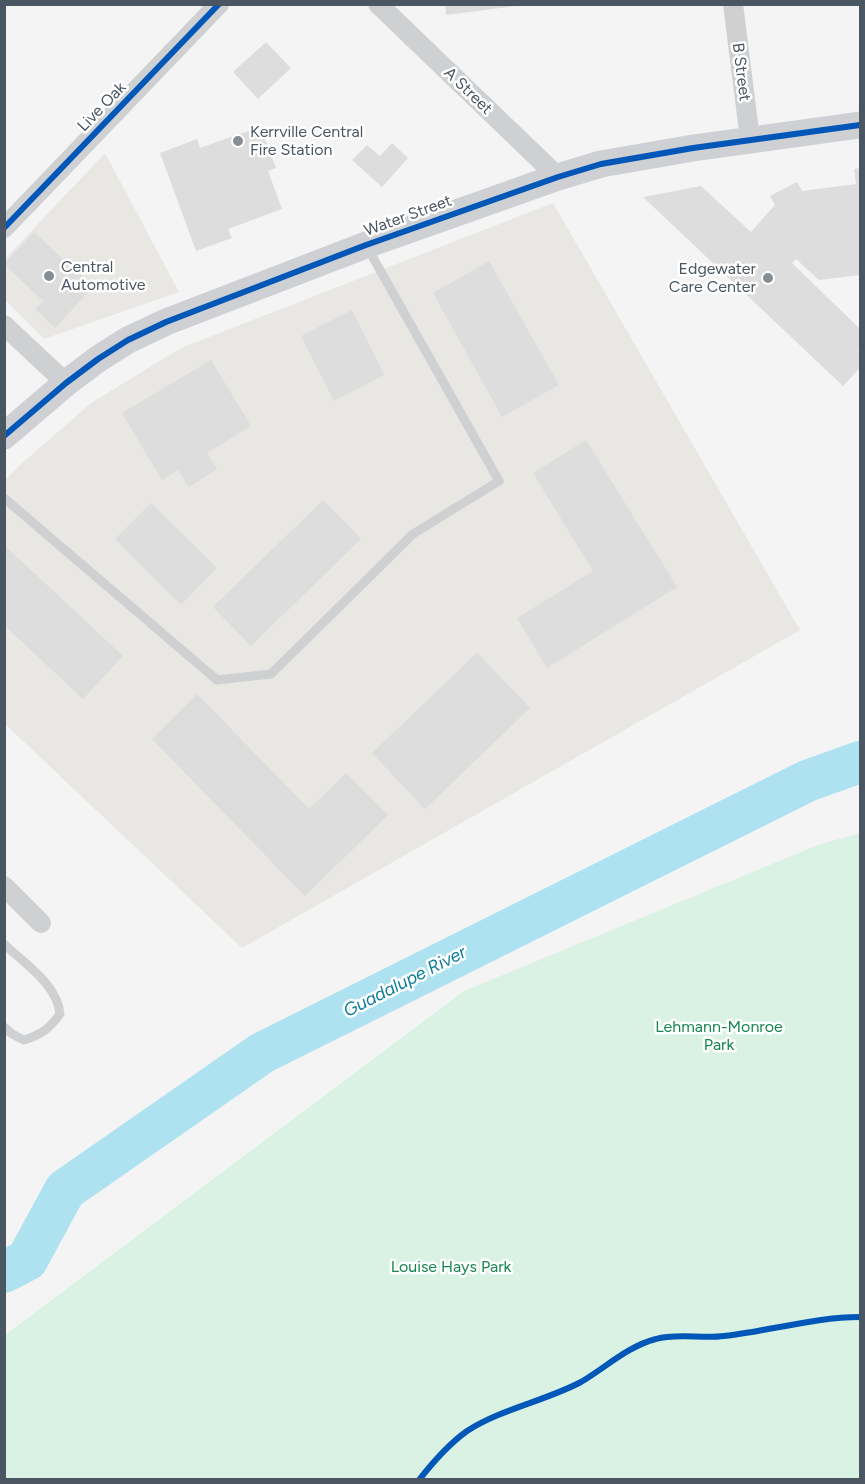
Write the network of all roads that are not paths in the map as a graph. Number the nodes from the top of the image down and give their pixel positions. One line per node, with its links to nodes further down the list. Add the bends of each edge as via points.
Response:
1 (219, 4): 7 (street, Live Oak)
2 (378, 4): 6 (street, A Street)
3 (733, 4): 5 (street, B Street)
4 (861, 125): 5 (street, Water Street)
5 (750, 139): 6 (street, Water Street, via 601,164)
6 (558, 177): 8 (street, Water Street)
7 (4, 228)
8 (366, 246): 10 (street, Water Street, via 166,322 128,340); 12 (lane, via 499,481 413,534 270,674 217,680)
9 (4, 325): 10 (street)
10 (66, 382): 11 (street, Water Street)
11 (4, 436)
12 (4, 498)
13 (4, 886): 14 (street)
14 (41, 923)
15 (4, 944): 16 (lane, via 52,989 59,1001 60,1014 38,1036 24,1040)
16 (4, 1027)

